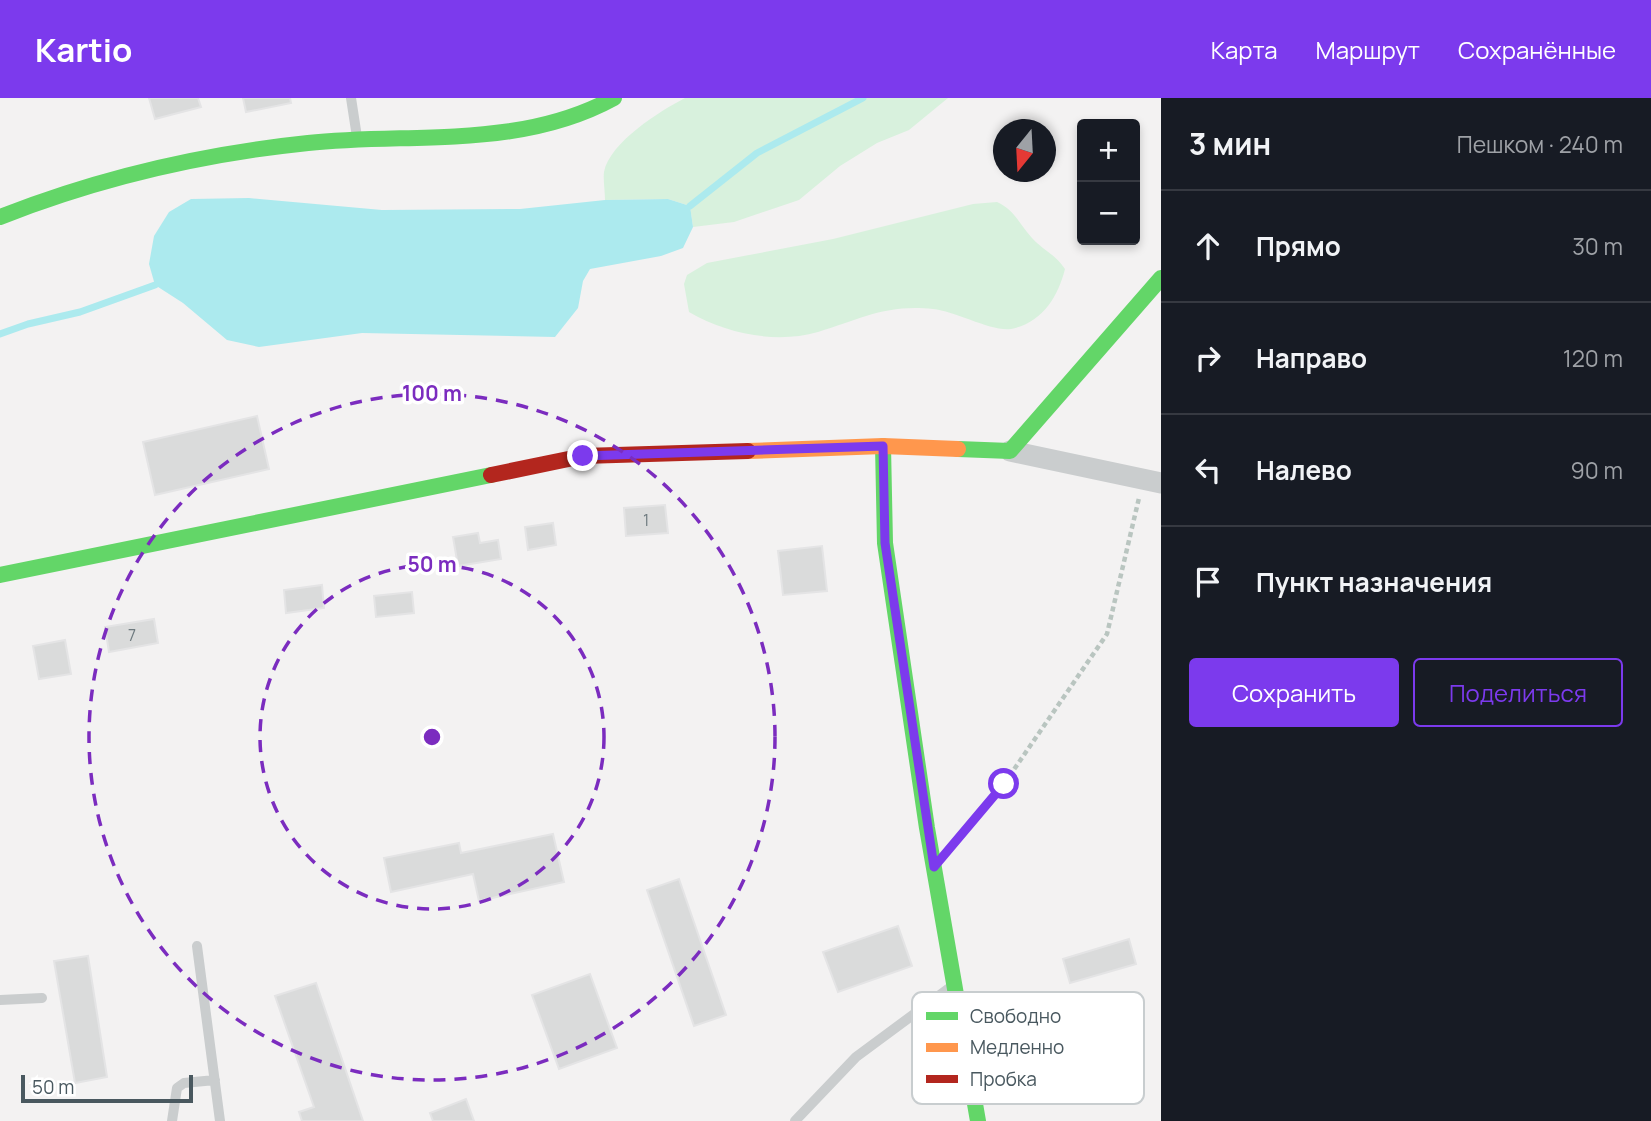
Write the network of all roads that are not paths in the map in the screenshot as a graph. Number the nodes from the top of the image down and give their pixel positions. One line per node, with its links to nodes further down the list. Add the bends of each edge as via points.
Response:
1 (351, 98): 3 (lane)
2 (614, 98): 3 (street, via 564,121 483,136)
3 (357, 139): 4 (street, via 151,167 86,184)
4 (0, 217)
5 (1161, 278): 7 (street)
6 (883, 446): 7 (street); 9 (street, via 583,456); 11 (street, via 885,543)
7 (1010, 451): 8 (street)
8 (1152, 481)
9 (0, 575)
10 (197, 946): 17 (lane)
11 (954, 985): 12 (lane); 13 (street)
12 (944, 992)
13 (955, 992)
14 (42, 998): 15 (lane)
15 (0, 1000)
16 (912, 1016): 20 (lane, via 856,1057)
17 (215, 1080): 18 (lane, via 177,1088); 19 (lane)
18 (172, 1121)
19 (220, 1121)
20 (795, 1121)

